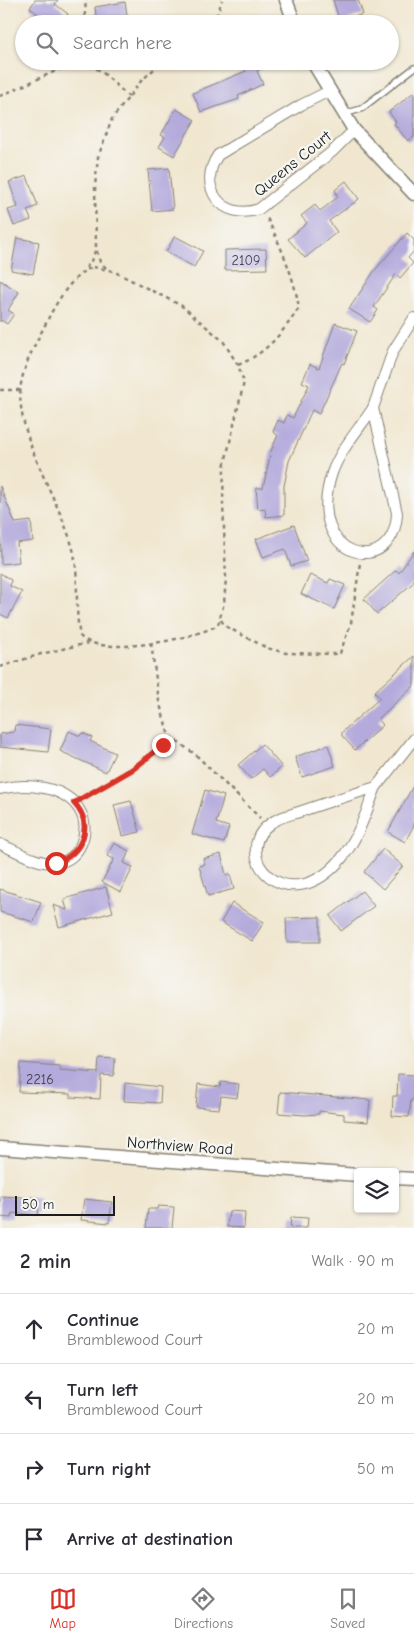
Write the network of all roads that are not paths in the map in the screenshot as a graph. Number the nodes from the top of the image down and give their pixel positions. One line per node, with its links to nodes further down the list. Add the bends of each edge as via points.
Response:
1 (286, 0): 2 (street)
2 (292, 15)
3 (414, 68): 6 (lane, via 361,109)
4 (317, 70): 5 (street)
5 (329, 91): 6 (street); 7 (street, Queens Court, via 223,151 211,169 210,186 214,196 226,208 242,212 262,207)
6 (344, 114): 7 (street)
7 (354, 130): 8 (street)
8 (414, 194)
9 (414, 318): 10 (street, via 393,351)
10 (373, 408): 10 (street, via 397,513 397,527 382,547 362,552 348,550 336,540 326,505 329,484 338,460)
11 (414, 739): 12 (street)
12 (376, 788): 12 (street, via 268,825 258,844 261,869 275,882 285,886 306,884 329,871 341,859 360,828)
13 (0, 789): 14 (street, via 22,786 59,793 74,803 83,817 83,839 74,854 56,863 42,862)
14 (0, 844)
15 (0, 1148): 16 (street, Northview Road)
16 (354, 1175)
17 (399, 1178): 18 (street)
18 (414, 1179)

